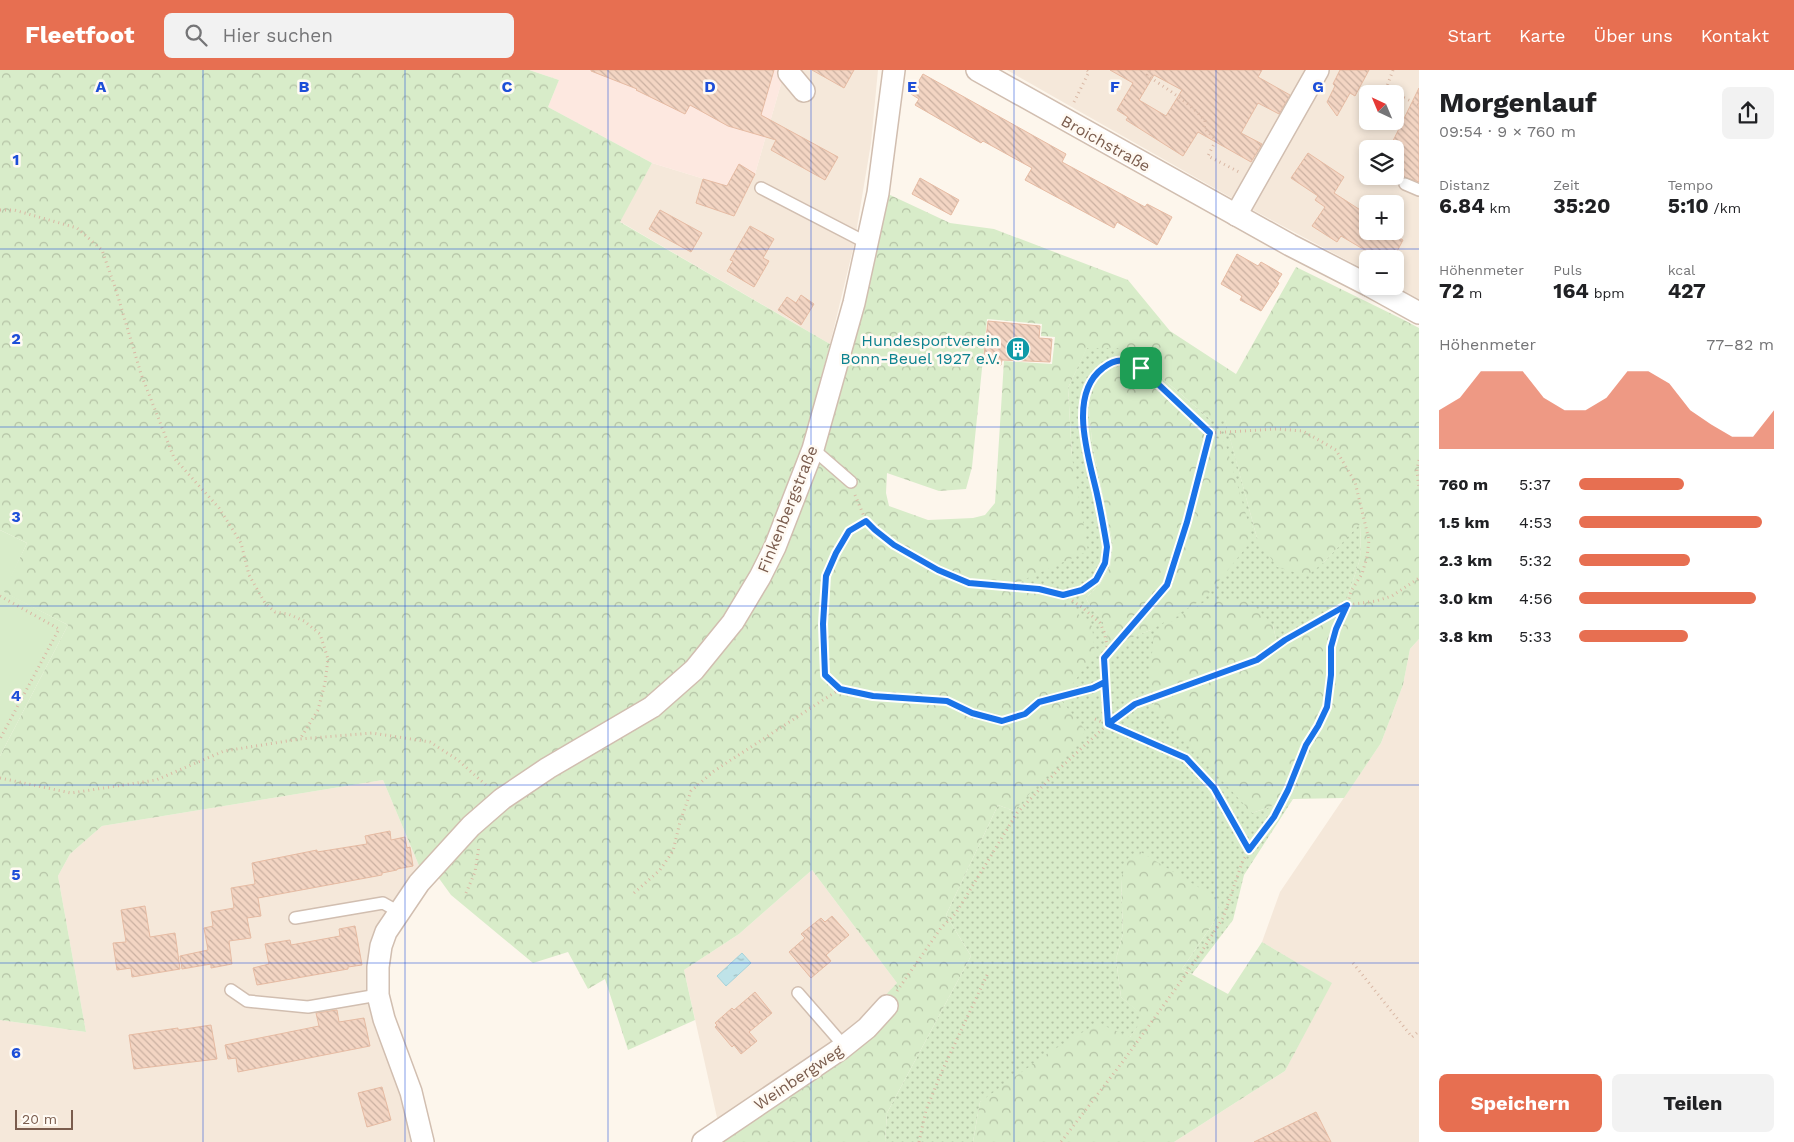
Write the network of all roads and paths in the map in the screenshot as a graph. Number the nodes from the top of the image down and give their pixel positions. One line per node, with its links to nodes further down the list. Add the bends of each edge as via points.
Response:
1 (790, 70): 8 (street)
2 (894, 70): 17 (street, Finkenbergstraße, via 878,193)
3 (977, 70): 10 (street, Broichstraße)
4 (1087, 70): 10 (path, via 1089,72)
5 (1150, 70): 11 (path, via 1147,75 1205,121 1204,128 1216,140 1208,156)
6 (1318, 70): 11 (street)
7 (1393, 70): 9 (path, via 1386,89)
8 (804, 91)
9 (1419, 104)
10 (1064, 120): 16 (street, Broichstraße)
11 (1255, 181): 16 (street)
12 (1405, 184): 14 (lane)
13 (761, 188): 17 (lane)
14 (1419, 190)
15 (0, 210): 37 (path, via 14,210 77,228 102,250 141,374 174,458 218,508 241,543 249,575 266,603 275,612 304,621 320,634 328,659 325,683 318,710)
16 (1236, 215): 18 (street, Broichstraße)
17 (867, 243): 22 (street, Finkenbergstraße, via 854,303)
18 (1359, 281)
19 (1386, 295): 20 (street, Broichstraße)
20 (1419, 313)
21 (1210, 433): 28 (path, via 1130,361 1121,359 1098,371 1086,392 1083,410 1085,441 1107,547 1105,563 1096,580 1082,590); 30 (path, via 1276,429 1303,431 1336,450 1355,482 1369,540 1362,574); 31 (path, via 1167,585)
22 (813, 449): 24 (lane); 39 (street, Finkenbergstraße, via 760,577 733,622 694,670 652,707)
23 (1419, 460): 25 (path)
24 (851, 482): 26 (path)
25 (1419, 489)
26 (866, 521): 28 (path, via 894,545 969,583 1039,589); 33 (path, via 849,531 826,576 823,624 825,675)
27 (1419, 578): 30 (path, via 1392,596)
28 (1063, 595): 31 (path, via 1100,623 1107,644)
29 (0, 596): 36 (path, via 59,629)
30 (1347, 605): 35 (path, via 1257,660 1135,704); 41 (path, via 1331,647 1327,707 1274,817)
31 (1104, 658): 32 (path)
32 (1105, 682): 33 (path, via 1039,702 1025,714 1002,721 972,713 947,701 873,696); 35 (path)
33 (840, 689): 43 (path, via 714,772 691,791 673,851 660,870)
34 (1095, 719): 35 (path)
35 (1108, 724): 41 (path, via 1186,758 1214,788); 51 (path, via 1017,813 956,912 940,928)
36 (0, 739)
37 (300, 739): 38 (path, via 224,751 156,780 72,793); 39 (path, via 372,733 430,742 458,760)
38 (0, 778)
39 (502, 799): 44 (street, Finkenbergstraße, via 471,826 419,884)
40 (479, 840): 42 (path, via 476,872)
41 (1249, 850): 57 (path, via 1222,918 1202,951)
42 (466, 893)
43 (634, 893)
44 (399, 912): 45 (lane, via 383,903); 50 (street, Finkenbergstraße, via 381,946)
45 (295, 918)
46 (1352, 963): 52 (path, via 1412,1037)
47 (988, 973): 56 (path, via 926,1110)
48 (231, 990): 50 (lane, via 247,1002 308,1007)
49 (798, 993): 53 (lane)
50 (378, 995): 54 (street, Finkenbergstraße, via 411,1092)
51 (888, 1006): 53 (street, Weinbergweg)
52 (1419, 1031)
53 (845, 1047): 55 (street, Weinbergweg)
54 (422, 1142)
55 (703, 1142)
56 (919, 1142)
57 (1061, 1142)

